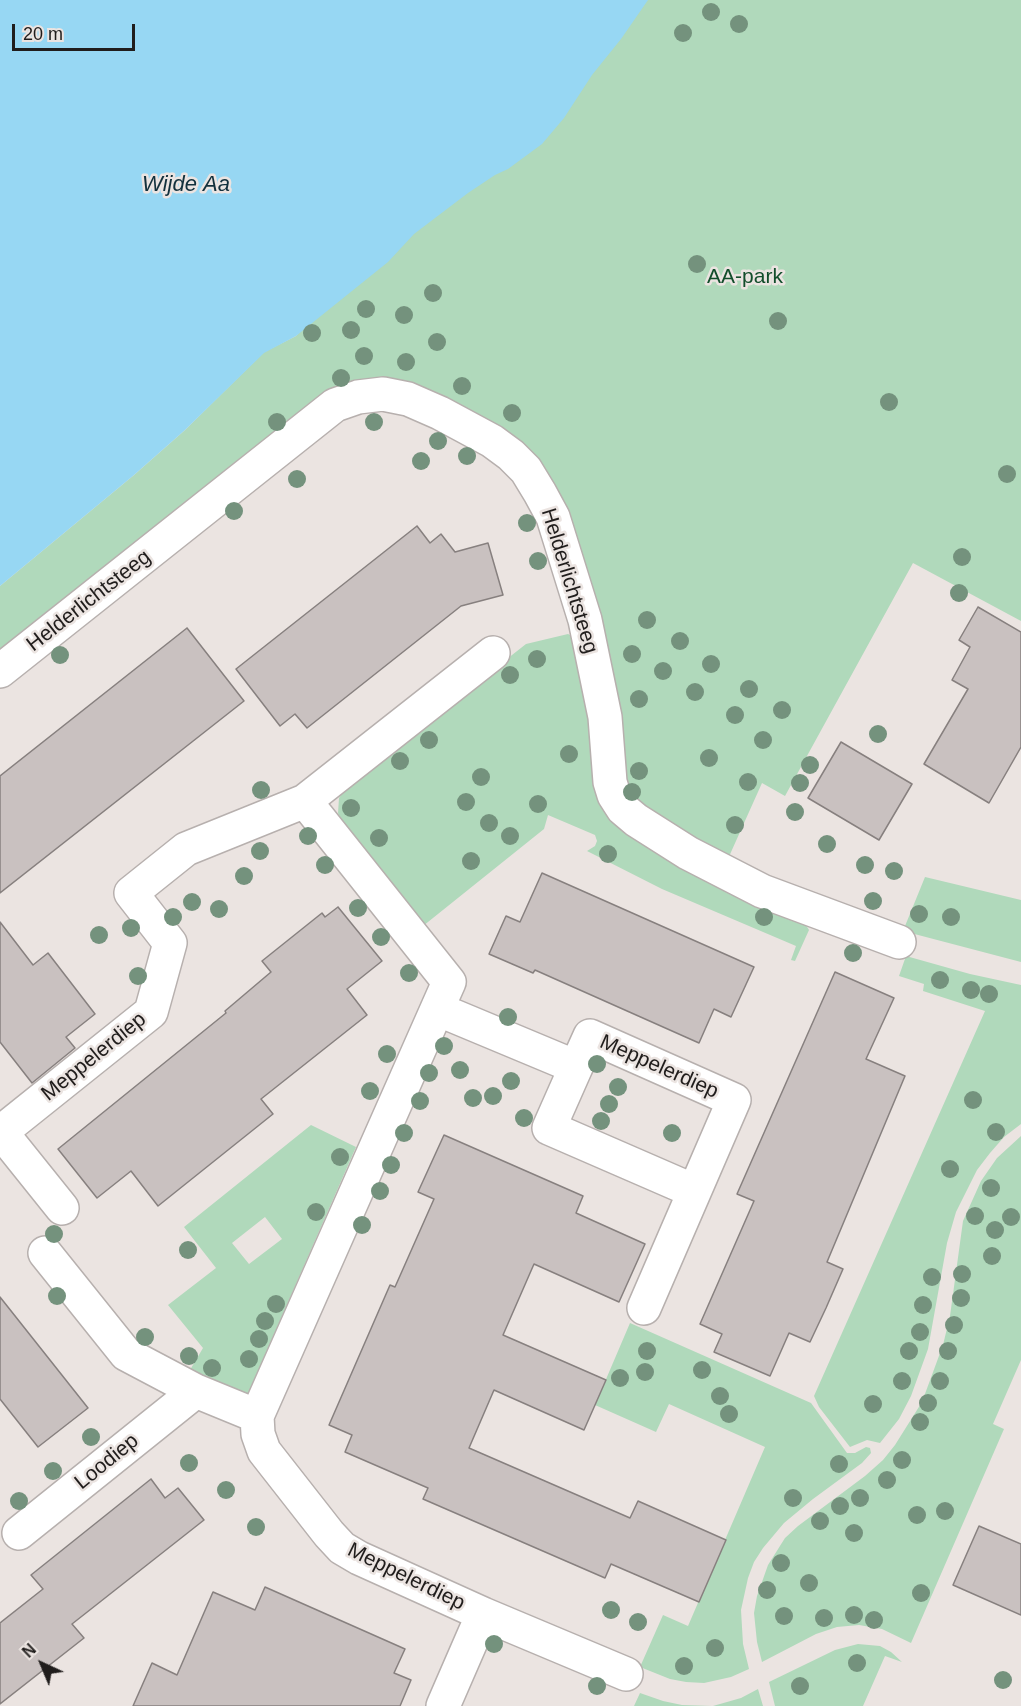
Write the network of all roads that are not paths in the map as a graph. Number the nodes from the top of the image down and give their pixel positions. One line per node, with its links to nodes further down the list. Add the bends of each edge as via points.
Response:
1 (493, 653): 3 (street, Meppelerdiep)
2 (0, 671): 4 (street, Helderlichtsteeg, via 335,405 383,394 408,399 512,455 526,470 553,517 585,620 605,717 610,782 623,809 688,854 762,891)
3 (305, 801): 5 (street, via 449,982); 7 (street, Meppelerdiep, via 186,849 131,893 170,943 152,1012)
4 (899, 942)
5 (437, 1009): 6 (street, Meppelerdiep); 13 (street)
6 (576, 1067): 8 (street, Meppelerdiep, via 549,1128); 8 (street, Meppelerdiep, via 590,1036 734,1100)
7 (1, 1132): 9 (street)
8 (694, 1191): 11 (street, Meppelerdiep)
9 (62, 1208)
10 (45, 1253): 12 (street, via 126,1353)
11 (644, 1308)
12 (196, 1391): 13 (street); 14 (street, Loodiep)
13 (257, 1416): 15 (street, Meppelerdiep, via 264,1451 342,1548)
14 (19, 1533)
15 (483, 1614): 16 (street, Meppelerdiep); 17 (street, Meppelerdiep)
16 (626, 1674)
17 (442, 1706)

